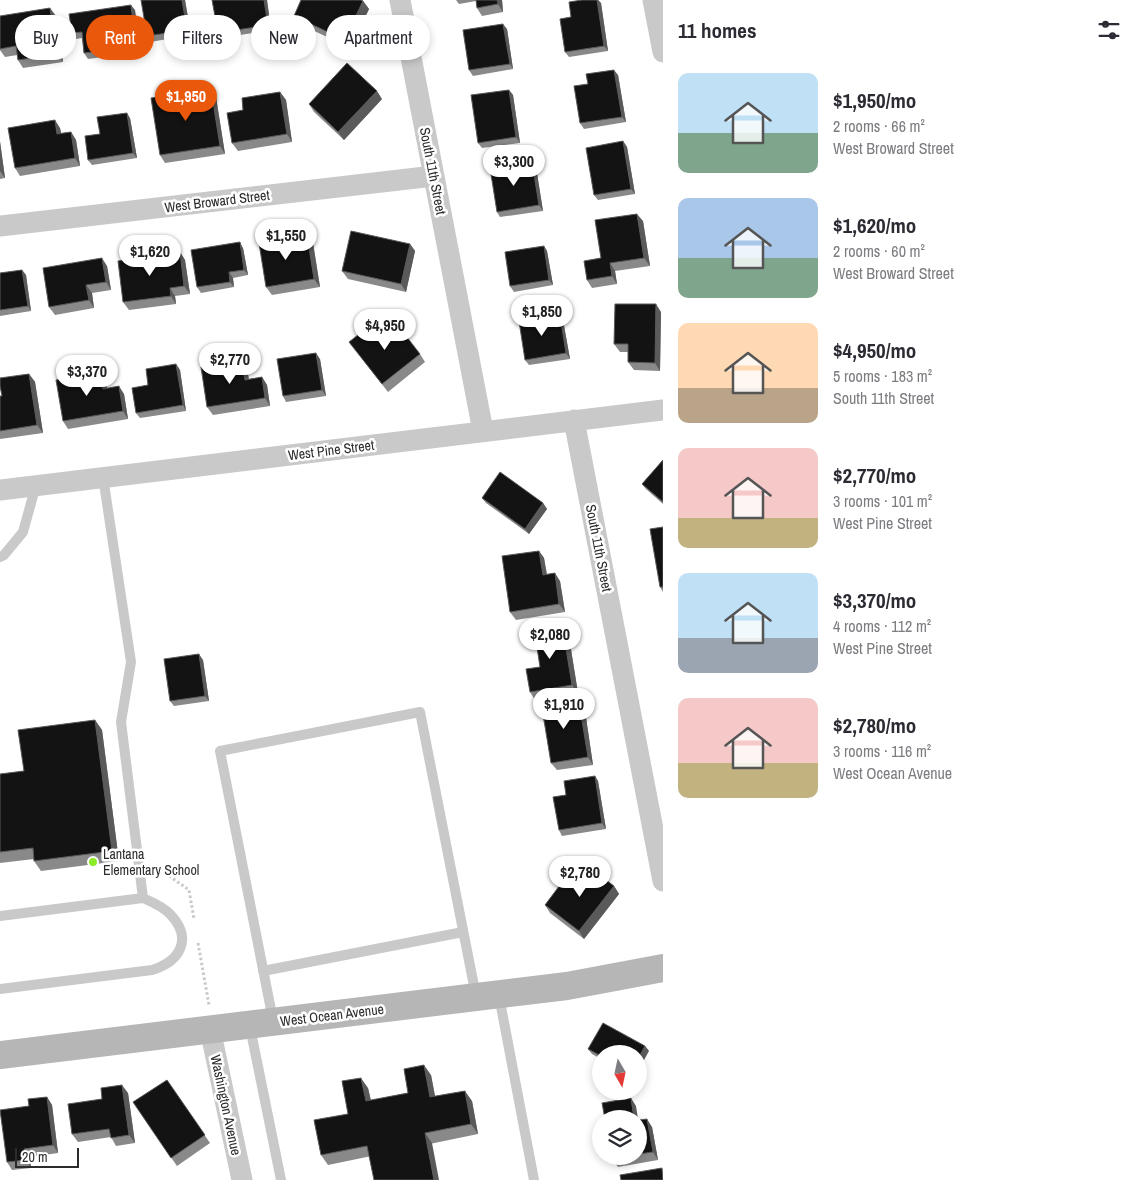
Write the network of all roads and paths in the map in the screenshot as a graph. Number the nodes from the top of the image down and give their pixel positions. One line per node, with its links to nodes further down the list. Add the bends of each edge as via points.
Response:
1 (400, 0): 4 (street, South 11th Street)
2 (653, 0): 3 (street)
3 (663, 52)
4 (434, 176): 5 (street, West Broward Street); 8 (street, South 11th Street)
5 (0, 226)
6 (663, 410): 7 (street, West Pine Street)
7 (574, 420): 8 (street, West Pine Street); 13 (street, South 11th Street)
8 (483, 431): 9 (street, West Pine Street)
9 (103, 477): 10 (street, West Pine Street); 14 (lane, via 131,662 121,722)
10 (36, 485): 11 (street, West Pine Street); 12 (lane, via 23,532)
11 (0, 490)
12 (0, 557)
13 (663, 881)
14 (143, 898): 15 (lane); 19 (lane, via 170,914 179,928 180,952 165,966)
15 (0, 916)
16 (463, 932): 18 (lane); 18 (lane, via 420,712 229,749 220,751); 20 (lane)
17 (663, 968): 20 (street, West Ocean Avenue, via 566,986)
18 (263, 971): 21 (lane)
19 (0, 989)
20 (487, 996): 21 (street, West Ocean Avenue); 26 (lane)
21 (261, 1023): 22 (street, West Ocean Avenue); 25 (lane)
22 (210, 1029): 23 (street, West Ocean Avenue); 24 (street, Washington Avenue)
23 (0, 1056)
24 (242, 1180)
25 (281, 1180)
26 (534, 1180)

